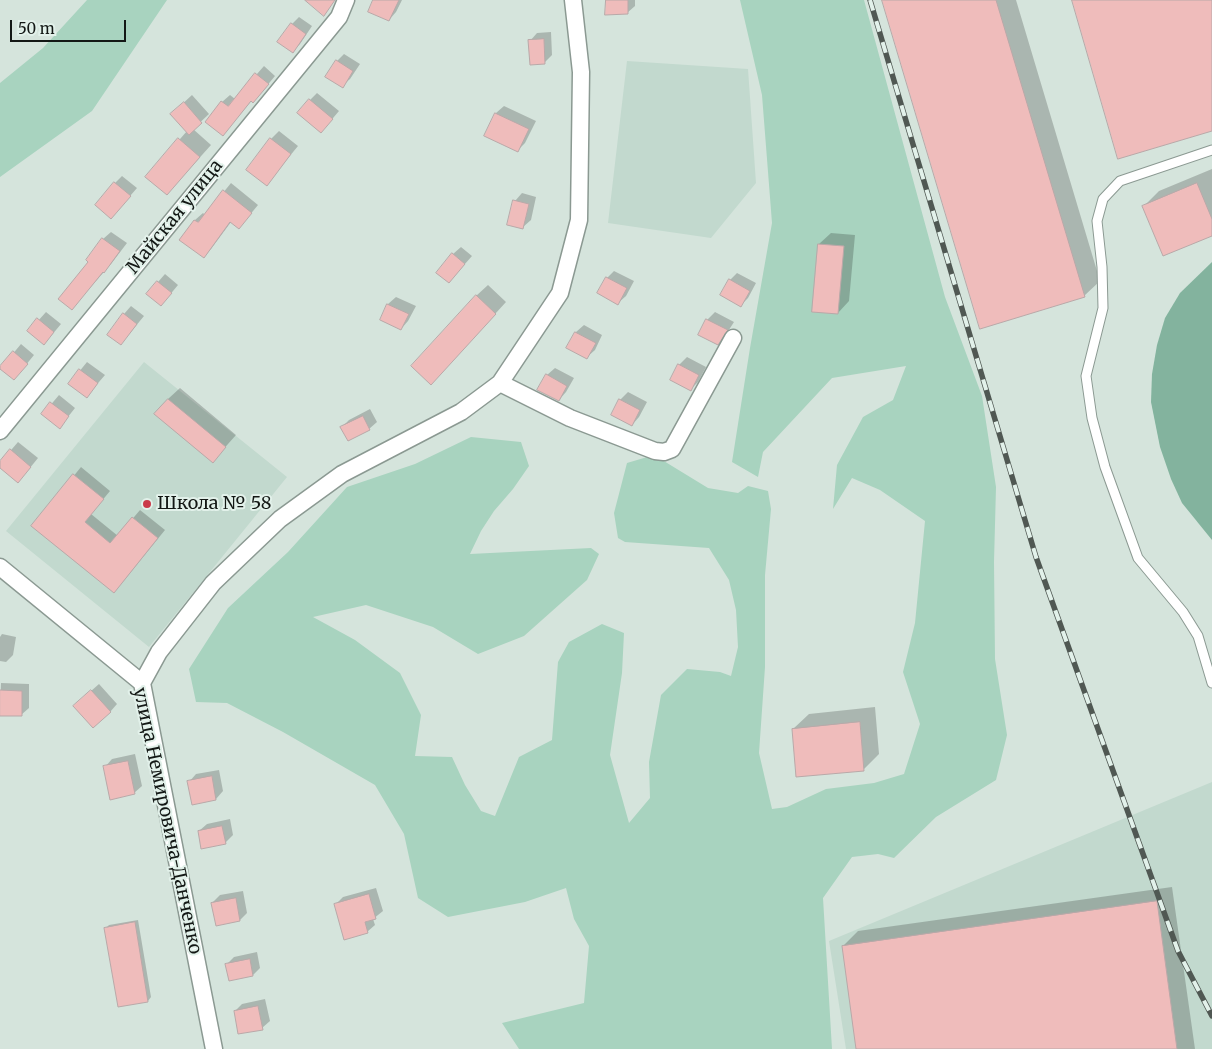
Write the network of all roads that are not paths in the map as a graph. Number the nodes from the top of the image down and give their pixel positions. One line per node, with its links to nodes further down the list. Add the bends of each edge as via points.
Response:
1 (346, 0): 6 (street, Майская улица, via 339,17)
2 (573, 0): 5 (street, via 581,72 579,220 560,294)
3 (1212, 150): 9 (lane, via 1120,181 1103,199 1098,221 1103,308 1086,376 1092,418 1105,467 1138,558 1184,612 1198,636)
4 (733, 338): 5 (street, via 672,449 664,452 570,418)
5 (500, 383): 8 (street, via 462,412 342,474 280,519 213,583 159,652)
6 (0, 431)
7 (0, 567): 8 (street, улица Немировича-Данченко)
8 (142, 683): 10 (street, улица Немировича-Данченко)
9 (1212, 683)
10 (214, 1049)

